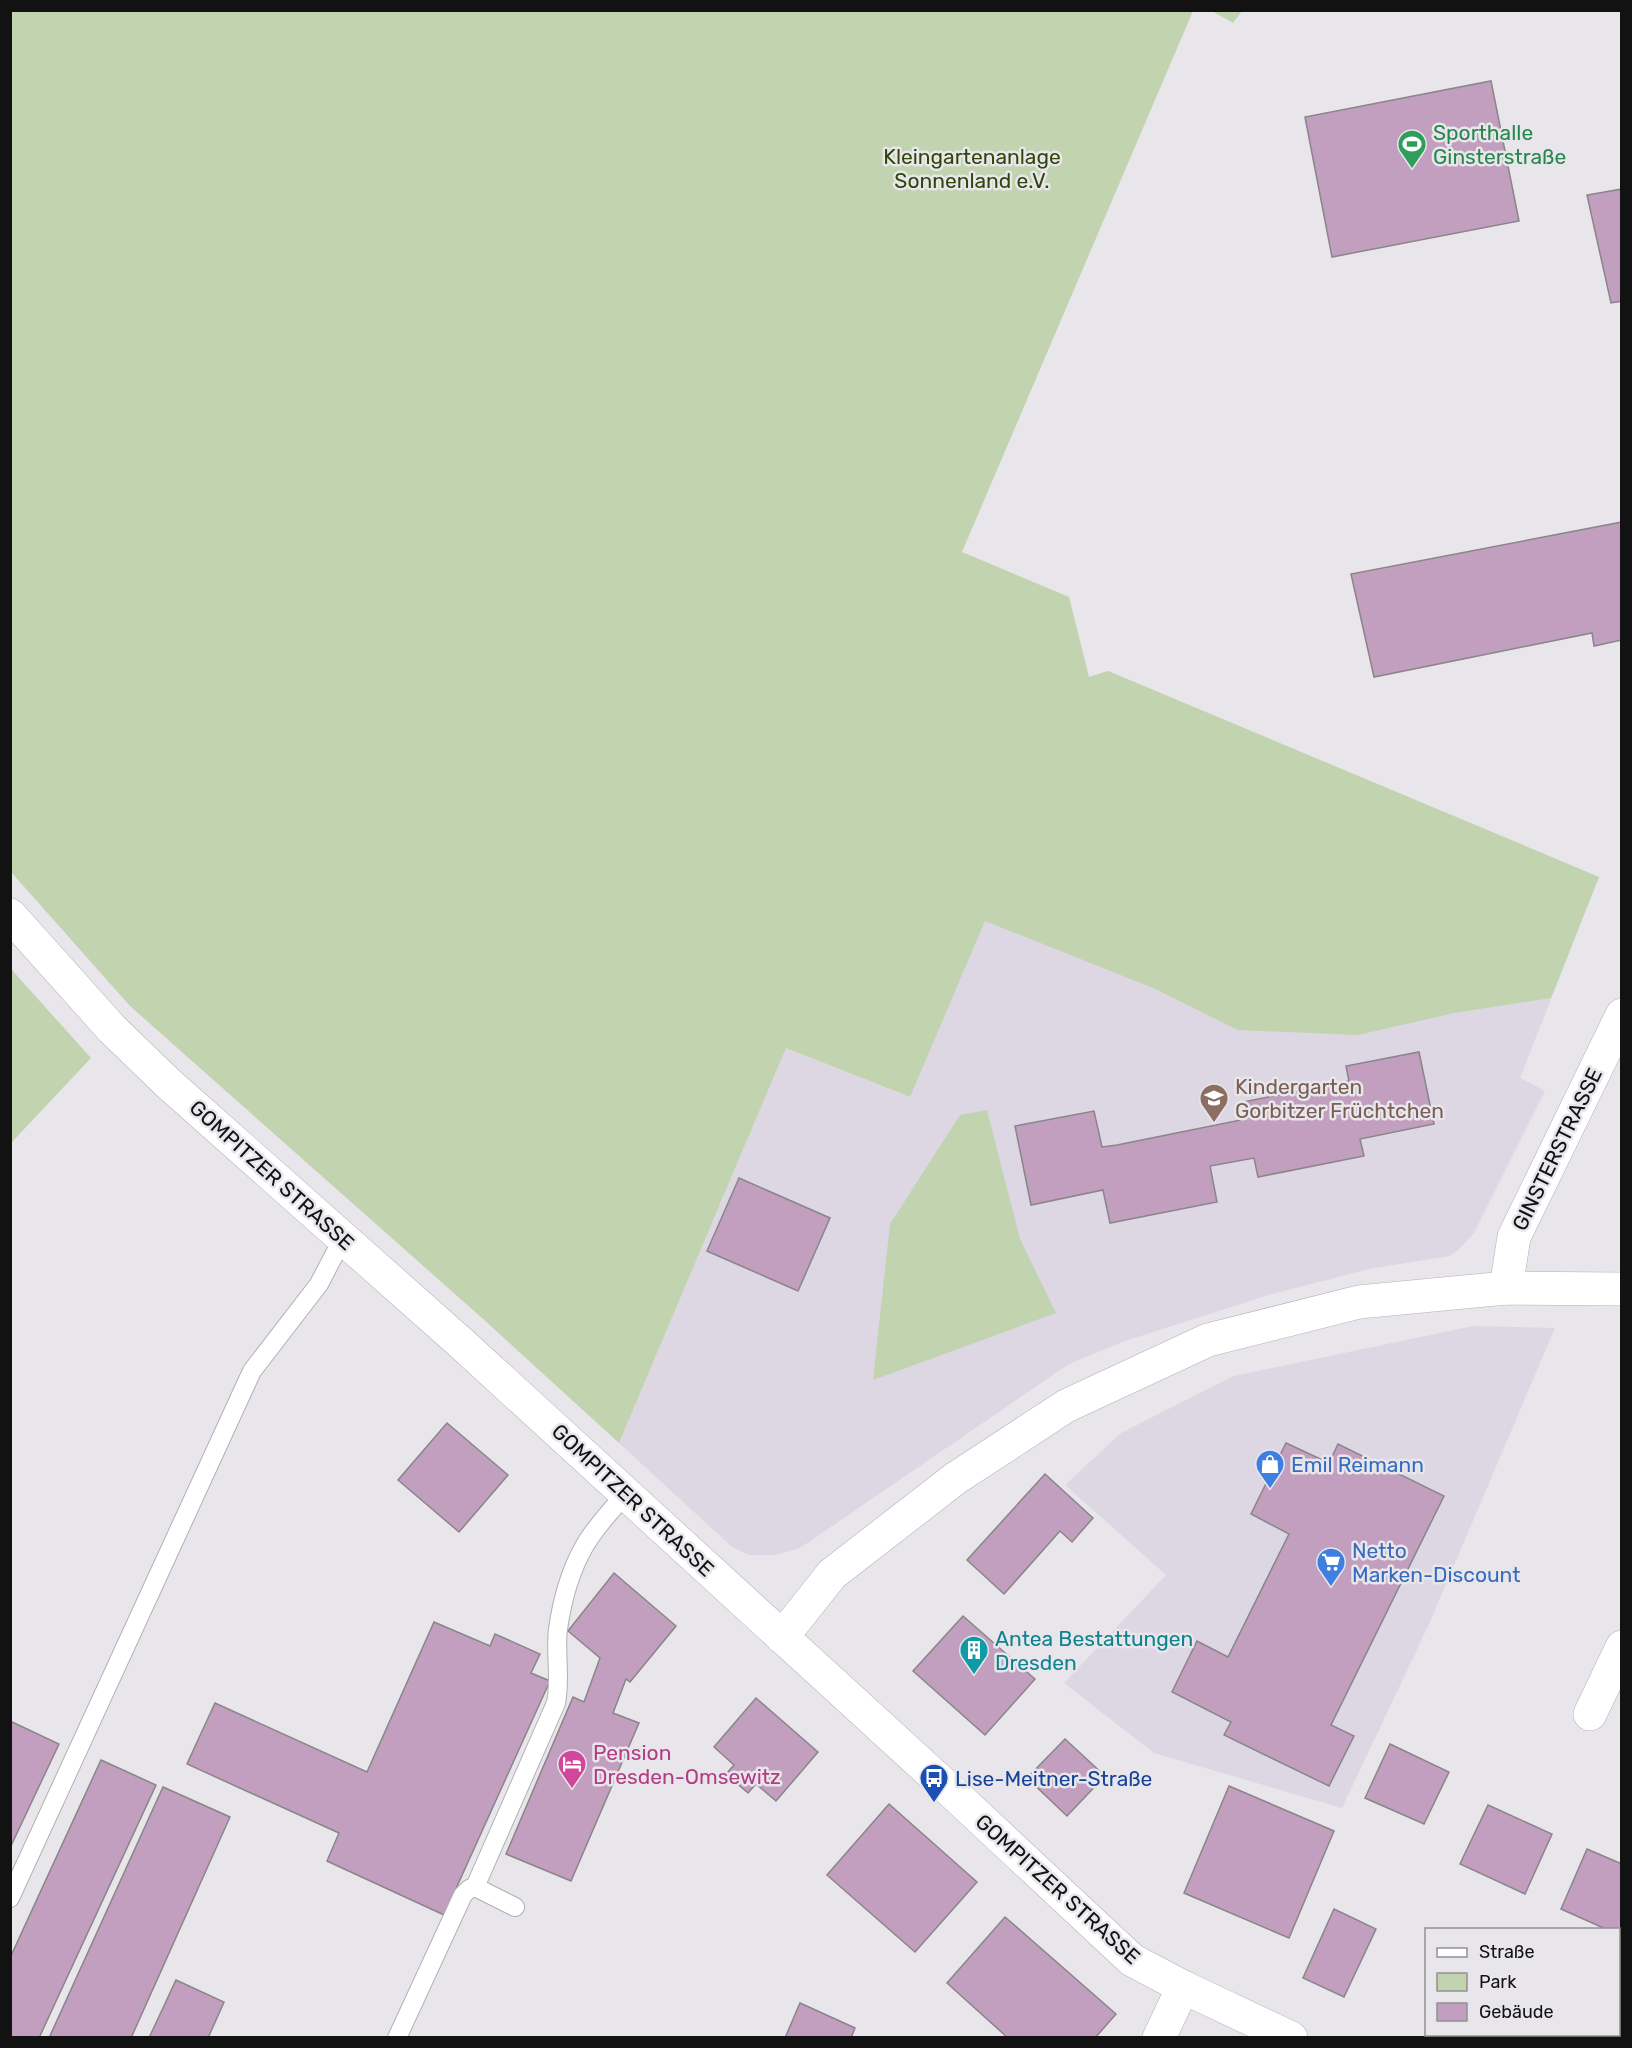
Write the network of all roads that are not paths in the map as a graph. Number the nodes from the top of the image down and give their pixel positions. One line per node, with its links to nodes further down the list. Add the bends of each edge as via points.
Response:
1 (10, 915): 3 (street, GOMPITZER STRASSE, via 112,1029)
2 (1622, 1015): 4 (street, GINSTERSTRASSE, via 1514,1237)
3 (343, 1238): 6 (street, GOMPITZER STRASSE); 11 (lane, via 319,1284 252,1371)
4 (1506, 1288): 5 (street); 7 (street, via 1359,1302 1208,1340 1066,1406 956,1478 832,1574)
5 (1622, 1289)
6 (626, 1494): 7 (street, GOMPITZER STRASSE); 10 (lane, via 585,1545 576,1564 558,1630 556,1703)
7 (783, 1637): 13 (street, GOMPITZER STRASSE, via 1132,1960)
8 (1622, 1647): 9 (street)
9 (1590, 1713)
10 (475, 1887): 12 (lane); 14 (lane, via 463,1895)
11 (10, 1898)
12 (515, 1907)
13 (1183, 1987): 15 (street); 16 (street, GOMPITZER STRASSE)
14 (397, 2037)
15 (1159, 2037)
16 (1291, 2037)

